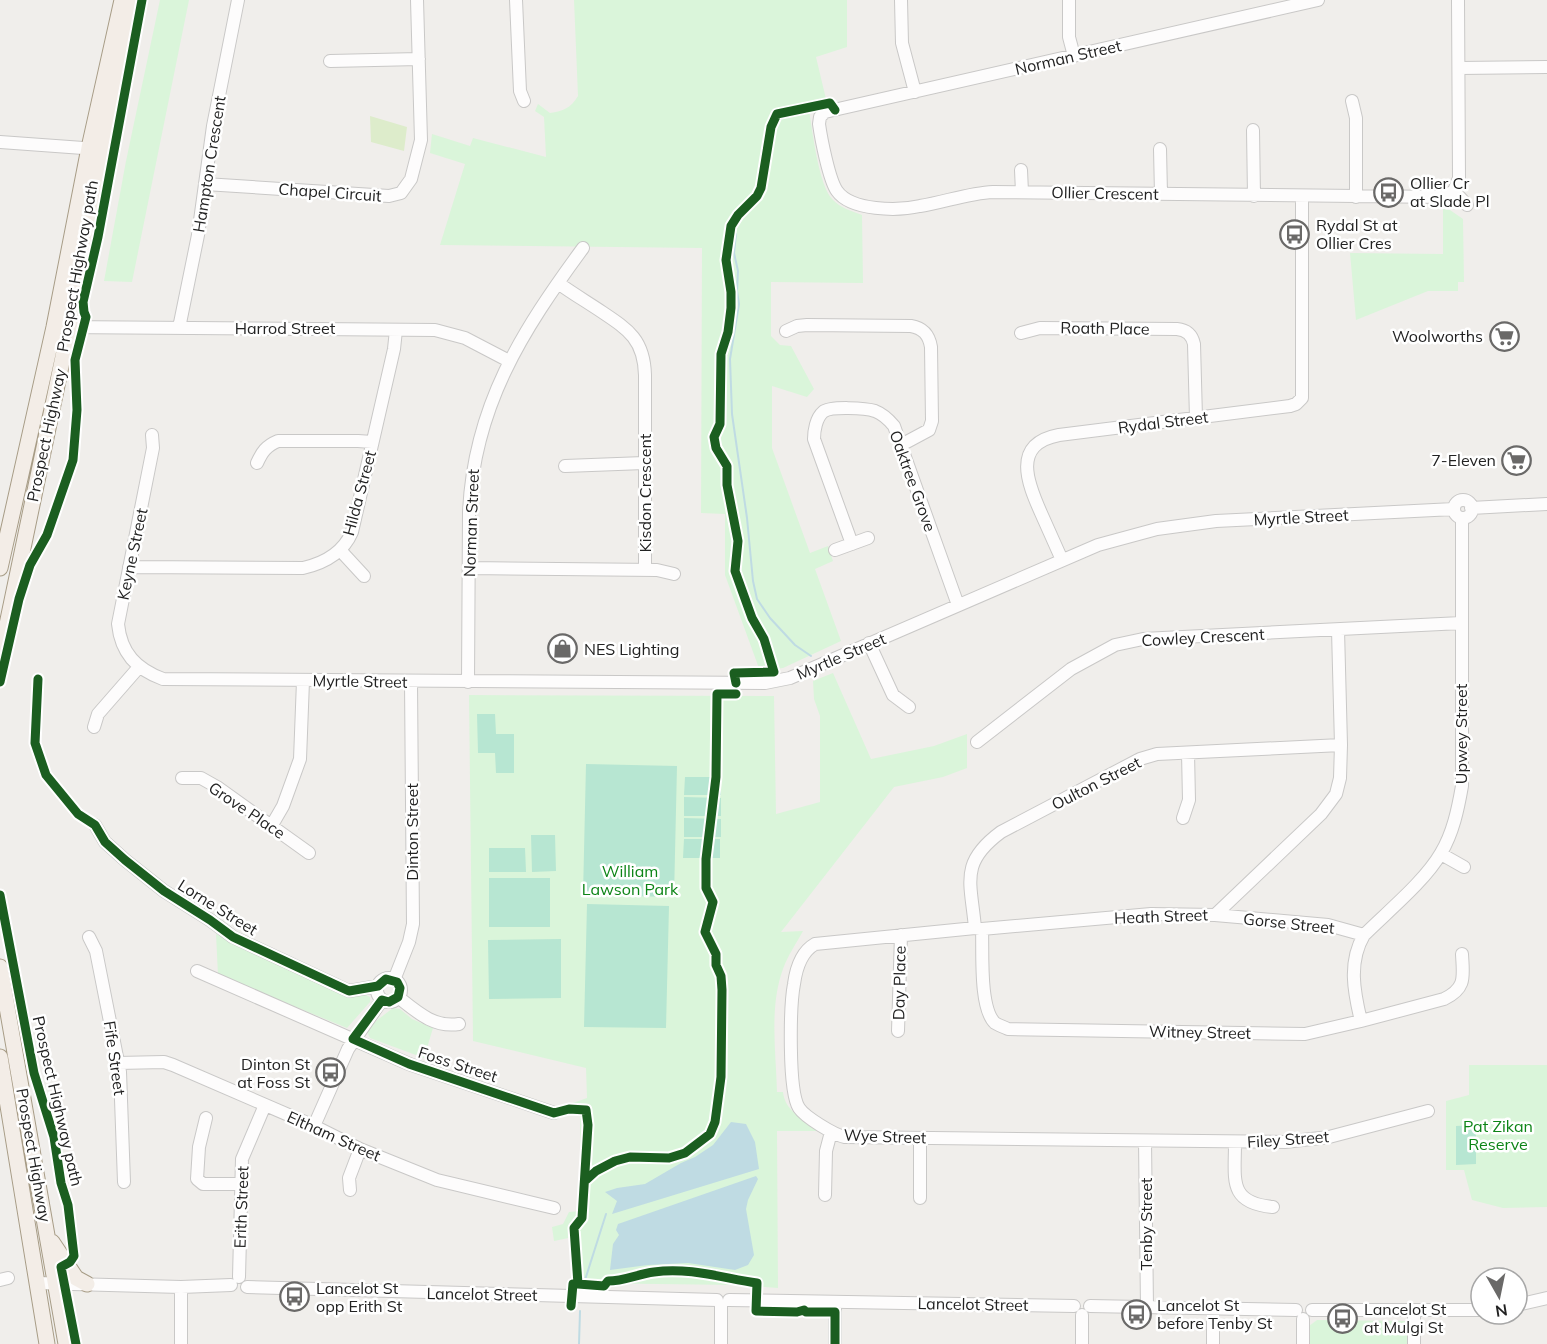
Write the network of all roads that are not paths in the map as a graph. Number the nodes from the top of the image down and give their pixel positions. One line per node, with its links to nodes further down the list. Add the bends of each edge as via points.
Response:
1 (122, 0): 21 (main road, Prospect Highway)
2 (134, 0): 21 (main road, Prospect Highway)
3 (238, 0): 24 (street, Hampton Crescent)
4 (417, 0): 11 (street, Chapel Circuit)
5 (516, 0): 16 (street, via 520,91)
6 (901, 0): 15 (street, via 902,43)
7 (1070, 0): 10 (street)
8 (1318, 0): 10 (street, Norman Street)
9 (1458, 0): 13 (street)
10 (1074, 56): 15 (street, Norman Street)
11 (418, 58): 12 (street); 24 (street, Chapel Circuit, via 421,140 411,179 401,193 389,196)
12 (330, 61)
13 (1459, 68): 14 (street); 25 (street, via 1459,178)
14 (1547, 68)
15 (915, 92): 18 (street, Norman Street, via 825,112)
16 (524, 101)
17 (1352, 101): 30 (street, via 1356,118)
18 (820, 117): 26 (street, Ollier Crescent, via 819,128 834,185 846,200 859,205 913,207 976,194)
19 (1253, 130): 28 (street)
20 (0, 142): 21 (street)
21 (96, 149): 34 (main road, Prospect Highway)
22 (1160, 149): 27 (street)
23 (1021, 170): 26 (street)
24 (205, 184): 35 (street, Hampton Crescent)
25 (1454, 191): 30 (street, Ollier Crescent, via 1438,198); 31 (street)
26 (1022, 192): 27 (street, Ollier Crescent)
27 (1161, 194): 28 (street, Ollier Crescent)
28 (1254, 196): 29 (street, Ollier Crescent)
29 (1302, 196): 30 (street, Ollier Crescent); 40 (street, Rydal Street, via 1301,403)
30 (1356, 197)
31 (1467, 206)
32 (584, 248): 33 (street, Norman Street)
33 (558, 283): 39 (street, Norman Street); 45 (street, Kisdon Crescent, via 625,327 640,346 645,367)
34 (61, 327): 35 (street, Harrod Street); 55 (main road, Prospect Highway); 64 (main road, Prospect Highway)
35 (179, 328): 36 (street, Harrod Street)
36 (396, 330): 39 (street, Harrod Street, via 449,332); 42 (street, Hilda Street)
37 (786, 331): 43 (street, via 807,325 911,326 929,331 932,421 929,430)
38 (1021, 333): 40 (street, Roath Place, via 1040,328 1191,331)
39 (510, 361): 56 (street, Norman Street, via 484,421 474,458)
40 (1196, 418): 53 (street, Rydal Street, via 1054,436 1027,450 1028,483)
41 (152, 435): 54 (street, Keyne Street, via 153,448)
42 (372, 442): 44 (street, via 278,441 261,453); 51 (street, Hilda Street, via 352,532)
43 (901, 445): 50 (street, Oaktree Grove, via 894,426 876,412 823,406 815,442); 60 (street, Oaktree Grove)
44 (257, 463)
45 (644, 463): 46 (street); 57 (street, Kisdon Crescent)
46 (566, 466)
47 (1547, 504): 48 (street, via 1472,508 1469,515)
48 (1458, 513): 53 (street, Myrtle Street, via 1184,524 1134,534); 61 (street, Upwey Street)
49 (867, 538): 50 (street)
50 (852, 544): 52 (street)
51 (340, 550): 54 (street, Hilda Street, via 328,560 303,567); 59 (street)
52 (835, 550)
53 (1062, 560): 60 (street, Myrtle Street)
54 (129, 567): 65 (street, Keyne Street, via 118,631 126,653)
55 (0, 568)
56 (469, 568): 57 (street, Kisdon Crescent); 68 (street, Norman Street)
57 (645, 570): 58 (street)
58 (674, 574)
59 (364, 576)
60 (958, 605): 63 (street, Myrtle Street)
61 (1461, 623): 62 (street, Cowley Crescent); 79 (street, Upwey Street, via 1462,786)
62 (1338, 630): 71 (street, Cowley Crescent, via 1143,639 1115,645 1071,669); 72 (street, Heath Street)
63 (869, 643): 68 (street, Myrtle Street, via 790,678 765,683); 69 (street, via 893,695)
64 (0, 658)
65 (139, 667): 66 (street, Myrtle Street, via 163,679); 70 (street, via 98,714)
66 (303, 681): 67 (street, Myrtle Street); 77 (street, via 300,759)
67 (411, 682): 68 (street, Myrtle Street); 90 (street, Dinton Street, via 413,924)
68 (468, 682)
69 (909, 707)
70 (94, 727)
71 (976, 742)
72 (1341, 745): 73 (street, Oulton Street); 81 (street, Heath Street, via 1336,794 1321,814)
73 (1188, 753): 75 (street, via 1189,800); 82 (street, Oulton Street, via 1140,759 987,842 975,856 970,874)
74 (182, 778): 77 (street, Grove Place, via 201,778)
75 (1183, 818)
76 (95, 825): 91 (street, Lorne Street, via 105,842 125,860 234,937 349,992)
77 (272, 825): 78 (street, Grove Place)
78 (309, 853)
79 (1441, 854): 80 (street); 83 (street, Upwey Street)
80 (1464, 867)
81 (1215, 915): 82 (street, Heath Street, via 1151,914); 83 (street, Gorse Street, via 1328,925)
82 (979, 929): 84 (street, Heath Street); 94 (street, Witney Street, via 988,1011 995,1023 1008,1029 1305,1034)
83 (1364, 934): 94 (street, Upwey Street, via 1354,961 1354,989)
84 (901, 935): 86 (street, Heath Street); 96 (street, Day Place)
85 (89, 937): 99 (street, Fife Street, via 96,951)
86 (809, 947): 108 (street, Wye Street, via 794,984 794,1098 801,1111)
87 (1462, 954): 94 (street, Witney Street, via 1463,978 1461,988 1454,994)
88 (0, 967): 100 (main road, Prospect Highway)
89 (197, 971): 97 (street, Foss Street)
90 (394, 980): 91 (street, via 383,980); 92 (street, via 400,988)
91 (378, 986): 93 (street, via 377,994)
92 (398, 998): 93 (street); 95 (street, via 425,1018 447,1026)
93 (382, 1000): 97 (street)
94 (1361, 1021)
95 (459, 1024)
96 (898, 1031)
97 (353, 1039): 104 (street, Foss Street, via 409,1064); 107 (street)
98 (0, 1057): 101 (main road, Prospect Highway)
99 (118, 1063): 102 (street, Eltham Street, via 169,1063); 114 (street, Fife Street)
100 (21, 1082): 101 (main road); 121 (main road, Prospect Highway)
101 (3, 1086): 109 (main road, Prospect Highway)
102 (265, 1105): 107 (street, Eltham Street); 115 (street, Erith Street, via 244,1152)
103 (1428, 1112): 112 (street, Filey Street, via 1320,1138)
104 (554, 1113)
105 (0, 1115): 109 (main road)
106 (206, 1118): 115 (street, via 199,1147 198,1181)
107 (314, 1126): 113 (street, Eltham Street)
108 (831, 1132): 110 (street, Wye Street, via 845,1137); 117 (street, via 826,1151)
109 (13, 1135): 123 (main road, Prospect Highway)
110 (920, 1138): 111 (street, Wye Street); 118 (street)
111 (1145, 1141): 112 (street, Filey Street); 133 (street, Tenby Street)
112 (1235, 1143): 119 (street, via 1239,1192 1250,1203)
113 (360, 1149): 116 (street, via 349,1179); 120 (street, Eltham Street, via 437,1180)
114 (124, 1182)
115 (241, 1184): 122 (street, Erith Street)
116 (350, 1190)
117 (825, 1195)
118 (920, 1198)
119 (1273, 1207)
120 (554, 1208)
121 (47, 1234): 124 (main road, Prospect Highway); 125 (main road, via 70,1271)
122 (239, 1283): 126 (street, Lancelot Street); 128 (street, Lancelot Street)
123 (37, 1284): 124 (street, Lancelot Street); 139 (main road, Prospect Highway)
124 (56, 1284): 125 (street, Lancelot Street); 140 (main road, Prospect Highway)
125 (87, 1284): 126 (street, Lancelot Street)
126 (181, 1287): 141 (street)
127 (1547, 1298): 130 (street)
128 (722, 1302): 129 (street, Lancelot Street); 142 (street)
129 (835, 1302): 135 (street, Lancelot Street); 143 (street)
130 (1533, 1302): 131 (street); 132 (street)
131 (1529, 1303)
132 (1547, 1303)
133 (1147, 1307): 134 (street, Lancelot Street); 135 (street, Lancelot Street)
134 (1213, 1308): 138 (street, Lancelot Street); 145 (street)
135 (1082, 1309): 144 (street)
136 (1469, 1310): 137 (street, Lancelot Street)
137 (1414, 1311): 138 (street, Lancelot Street); 147 (street)
138 (1304, 1313): 146 (street)
139 (47, 1344)
140 (66, 1344)
141 (181, 1344)
142 (721, 1344)
143 (836, 1344)
144 (1082, 1344)
145 (1213, 1344)
146 (1304, 1344)
147 (1414, 1344)

